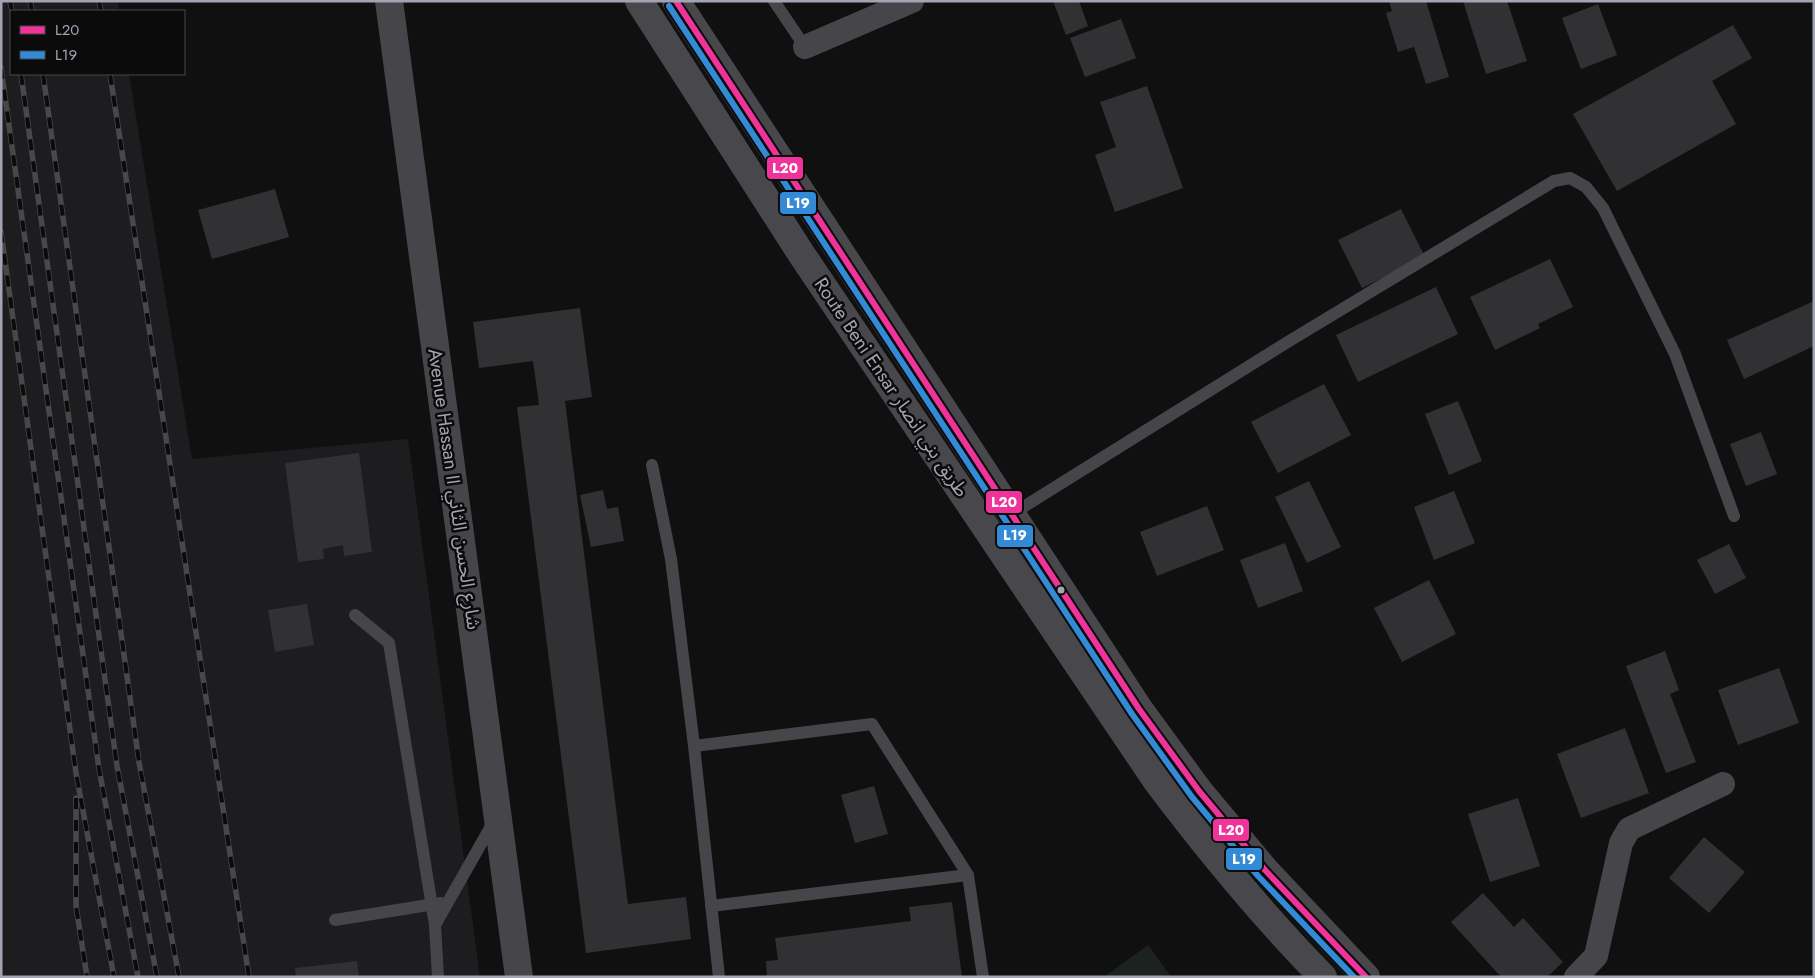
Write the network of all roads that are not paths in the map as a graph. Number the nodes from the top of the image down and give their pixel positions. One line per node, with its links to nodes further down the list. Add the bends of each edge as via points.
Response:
1 (390, 1): 13 (street, Avenue Hassan II شارع الحسن الثاني)
2 (639, 1): 20 (highway, Route Beni Ensar طريق بني انصار, via 802,254 1156,780 1256,906)
3 (676, 1): 8 (highway, Route Beni Ensar طريق بني انصار)
4 (774, 1): 6 (lane)
5 (912, 1): 6 (street)
6 (805, 47)
7 (652, 465): 11 (lane, via 671,559)
8 (1012, 514): 9 (lane, via 1554,181 1570,178 1586,187 1603,208 1675,354); 25 (highway, Route Beni Ensar طريق بني انصار, via 1140,709 1200,791 1265,870)
9 (1734, 516)
10 (355, 615): 16 (lane, via 389,643)
11 (694, 746): 14 (lane, via 872,724); 17 (lane)
12 (1723, 784): 26 (street, via 1629,829 1621,843 1596,956)
13 (497, 814): 15 (lane); 22 (street, Avenue Hassan II شارع الحسن الثاني)
14 (968, 875): 17 (lane); 24 (lane)
15 (447, 901): 16 (lane); 19 (lane)
16 (432, 905): 18 (lane); 19 (lane)
17 (710, 906): 23 (lane)
18 (335, 920)
19 (436, 925): 21 (lane)
20 (1319, 974)
21 (438, 977)
22 (519, 977)
23 (719, 977)
24 (983, 977)
25 (1366, 977)
26 (1576, 977)

